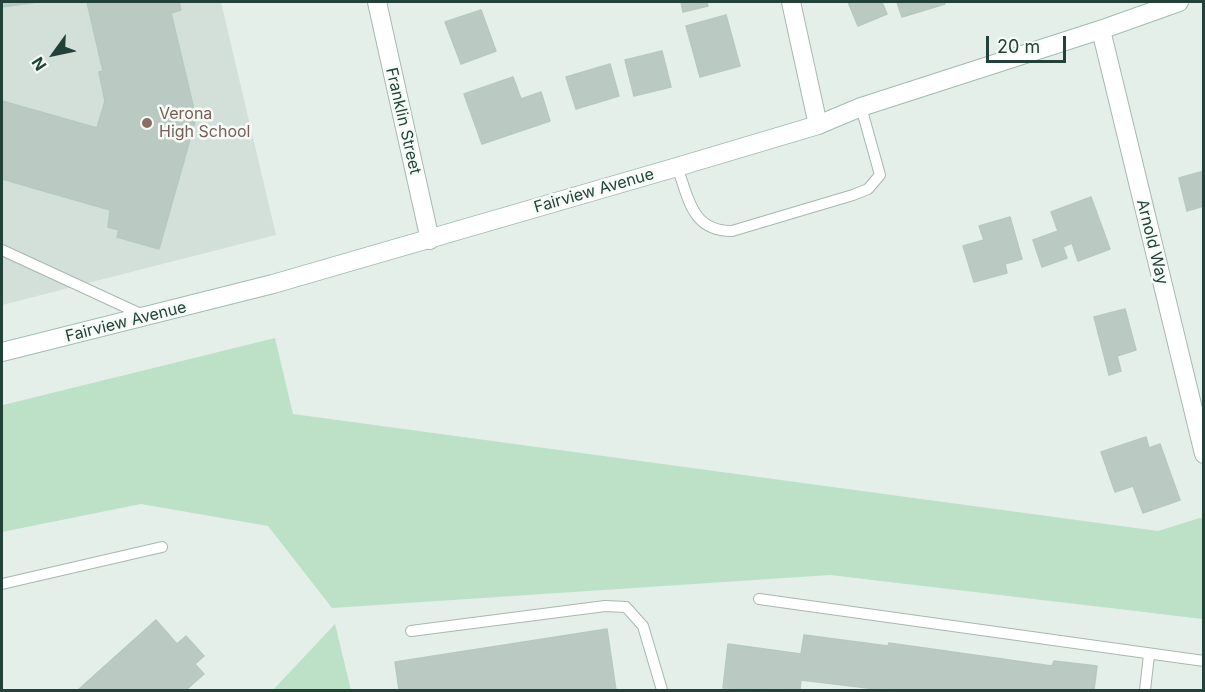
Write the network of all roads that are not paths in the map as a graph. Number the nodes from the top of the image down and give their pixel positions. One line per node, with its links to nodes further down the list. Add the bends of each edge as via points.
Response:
1 (377, 2): 8 (main road, Franklin Street)
2 (791, 2): 6 (main road)
3 (1179, 2): 4 (main road, Fairview Avenue)
4 (1101, 30): 5 (main road, Fairview Avenue); 12 (main road, Arnold Way)
5 (861, 107): 6 (main road, Fairview Avenue); 7 (lane, via 880,175 868,189 853,195 732,231 712,230 696,216)
6 (818, 125): 7 (main road, Fairview Avenue)
7 (677, 167): 8 (main road, Fairview Avenue)
8 (430, 240): 10 (main road, Fairview Avenue)
9 (2, 250): 10 (lane)
10 (148, 318): 11 (main road, Fairview Avenue)
11 (2, 352)
12 (1203, 454)
13 (162, 547): 14 (lane)
14 (2, 584)
15 (759, 599): 17 (lane)
16 (411, 631): 19 (lane, via 605,606 626,608 643,626)
17 (1149, 655): 18 (lane); 20 (lane)
18 (1203, 661)
19 (662, 690)
20 (1145, 690)

